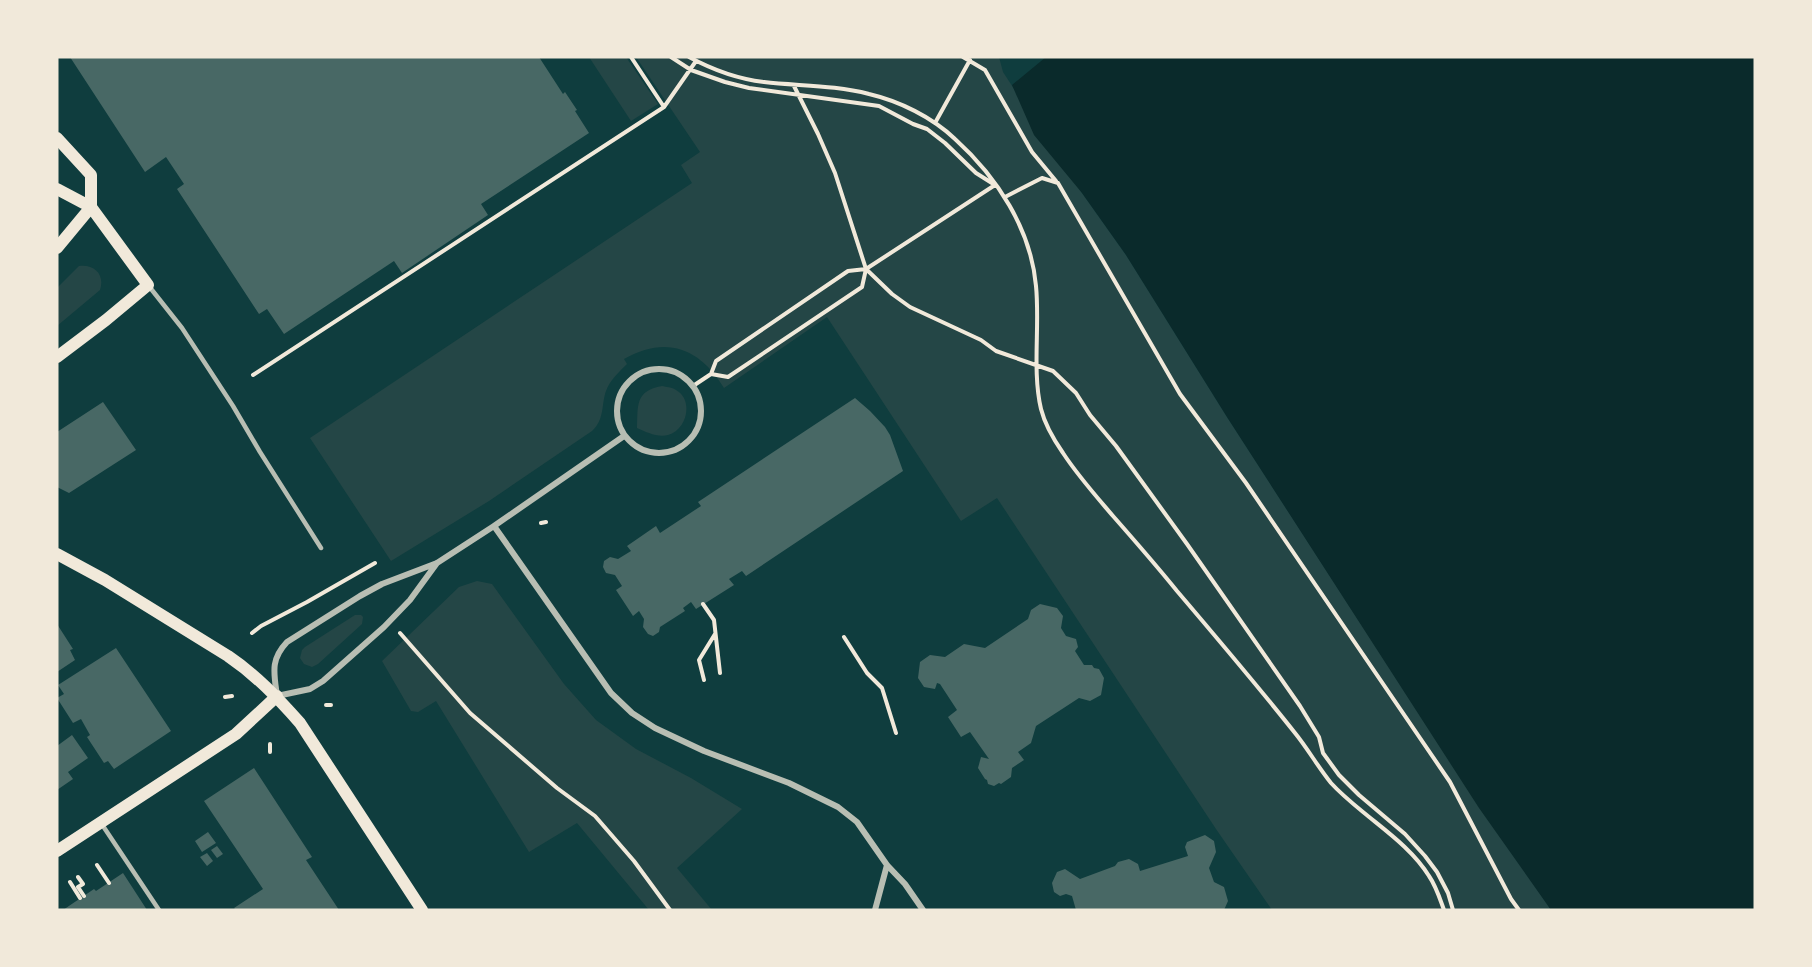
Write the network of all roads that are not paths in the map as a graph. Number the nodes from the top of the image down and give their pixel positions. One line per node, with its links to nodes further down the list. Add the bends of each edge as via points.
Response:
1 (57, 138): 3 (main road, via 91,175)
2 (57, 189): 3 (main road)
3 (91, 207): 4 (main road); 5 (main road)
4 (57, 248)
5 (148, 285): 6 (main road); 9 (lane, via 201,358)
6 (57, 357)
7 (624, 436): 7 (street, via 640,449 660,453 687,442 696,431 700,415 700,399 693,386 684,376 658,368 632,378 622,390 617,406 617,420); 8 (street)
8 (494, 526): 11 (street); 15 (street, via 611,693 632,713 704,751 789,783 838,807 856,822)
9 (321, 548)
10 (57, 554): 12 (main road, via 228,656)
11 (437, 563): 12 (street, via 394,617 323,681 310,689); 12 (street, via 382,584 287,642 274,666)
12 (277, 696): 13 (main road, via 236,734); 17 (main road, via 300,723)
13 (101, 823): 14 (main road); 16 (lane)
14 (57, 851)
15 (887, 865): 18 (street); 19 (street)
16 (159, 910)
17 (422, 910)
18 (875, 910)
19 (923, 910)

